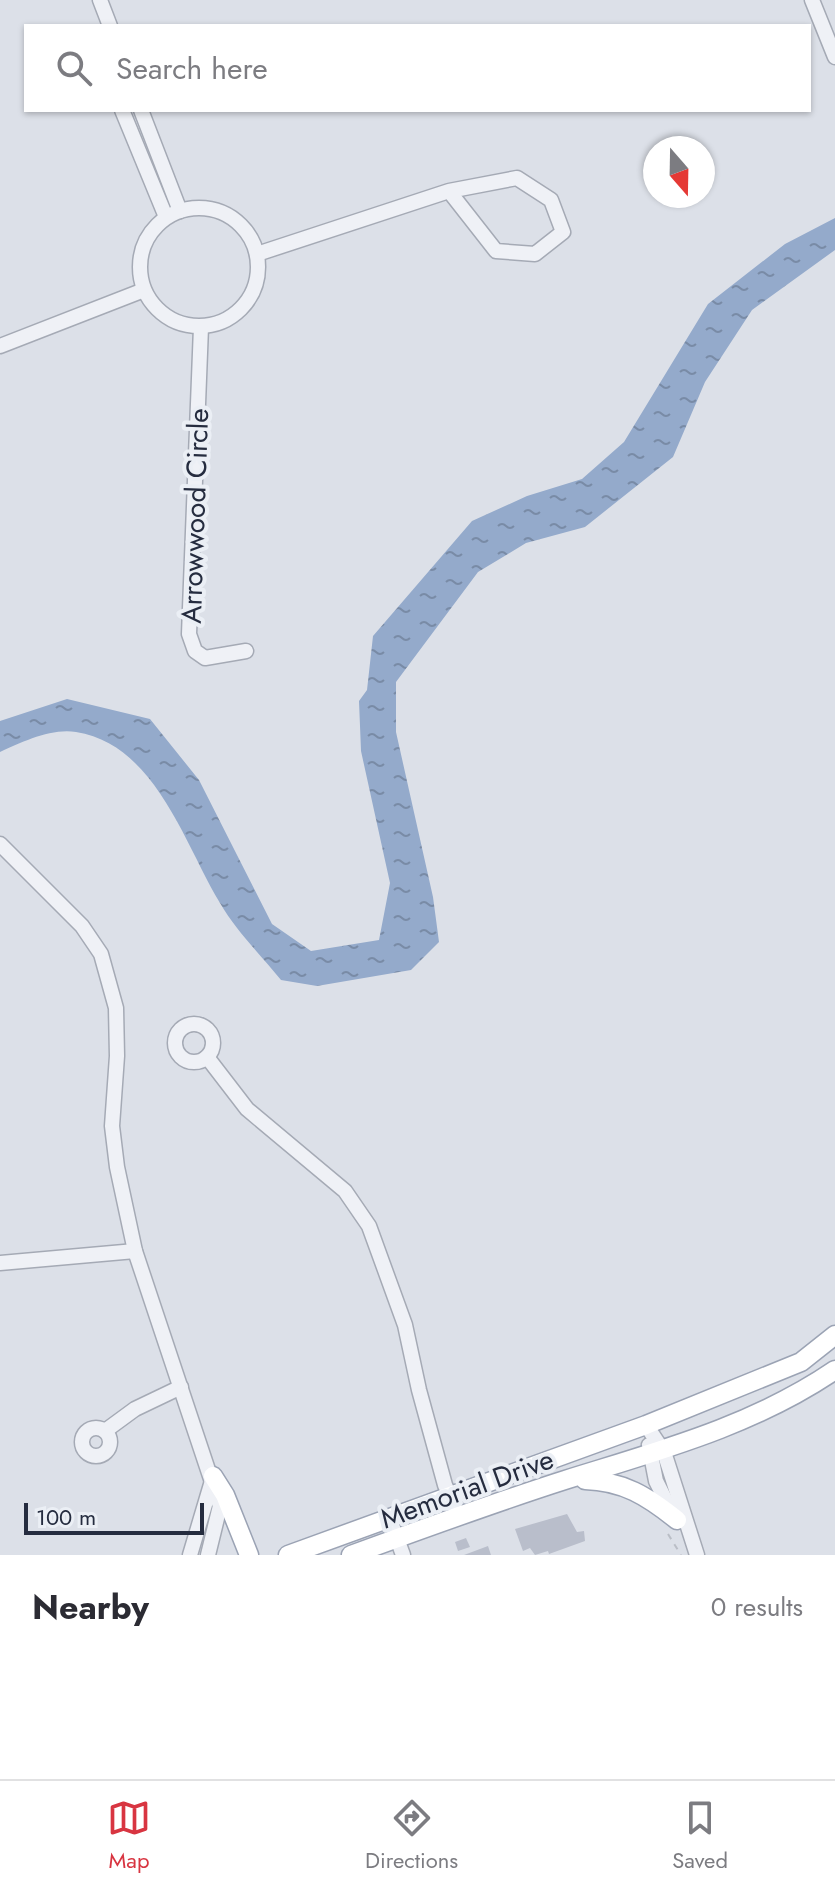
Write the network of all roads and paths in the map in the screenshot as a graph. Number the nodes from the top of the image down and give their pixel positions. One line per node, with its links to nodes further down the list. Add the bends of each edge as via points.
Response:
1 (100, 0): 3 (street)
2 (812, 0): 4 (street)
3 (109, 24)
4 (835, 57)
5 (123, 112): 8 (street)
6 (142, 112): 8 (street)
7 (449, 191): 7 (street, via 496,251 535,254 563,232 551,200 517,178); 9 (street)
8 (173, 214): 9 (street, via 210,209 234,219 248,233); 10 (street, via 144,245 139,268)
9 (257, 254): 11 (street, via 258,277 247,302 222,322)
10 (144, 290): 11 (street, via 173,321); 12 (street)
11 (201, 327): 13 (street, Arrowwood Circle, via 189,634 195,651 205,658)
12 (0, 346)
13 (246, 651)
14 (0, 844): 16 (street, via 82,926 101,954 116,1008 112,1126)
15 (207, 1057): 26 (street, via 247,1109 345,1191 369,1226 405,1325)
16 (135, 1251): 17 (street); 20 (street)
17 (0, 1263)
18 (835, 1335): 21 (main road, Memorial Drive, via 801,1362)
19 (835, 1370): 23 (main road, Memorial Drive, via 746,1419)
20 (181, 1387): 22 (street, via 135,1409); 24 (street)
21 (646, 1425): 23 (street); 26 (main road, Memorial Drive)
22 (105, 1431)
23 (657, 1454): 25 (main road, Memorial Drive); 29 (street, via 656,1481); 31 (street)
24 (213, 1476): 32 (street); 33 (street, via 220,1506); 34 (main road)
25 (566, 1480): 28 (main road, Memorial Drive); 29 (main road, via 604,1480 633,1489)
26 (450, 1495): 27 (main road, Memorial Drive); 28 (street)
27 (389, 1517): 30 (street); 35 (main road, Memorial Drive)
28 (459, 1517): 30 (main road, Memorial Drive)
29 (672, 1527): 31 (street); 31 (path)
30 (401, 1546): 36 (main road, Memorial Drive)
31 (691, 1553)
32 (190, 1555)
33 (208, 1555)
34 (249, 1555)
35 (288, 1555)
36 (351, 1555)

